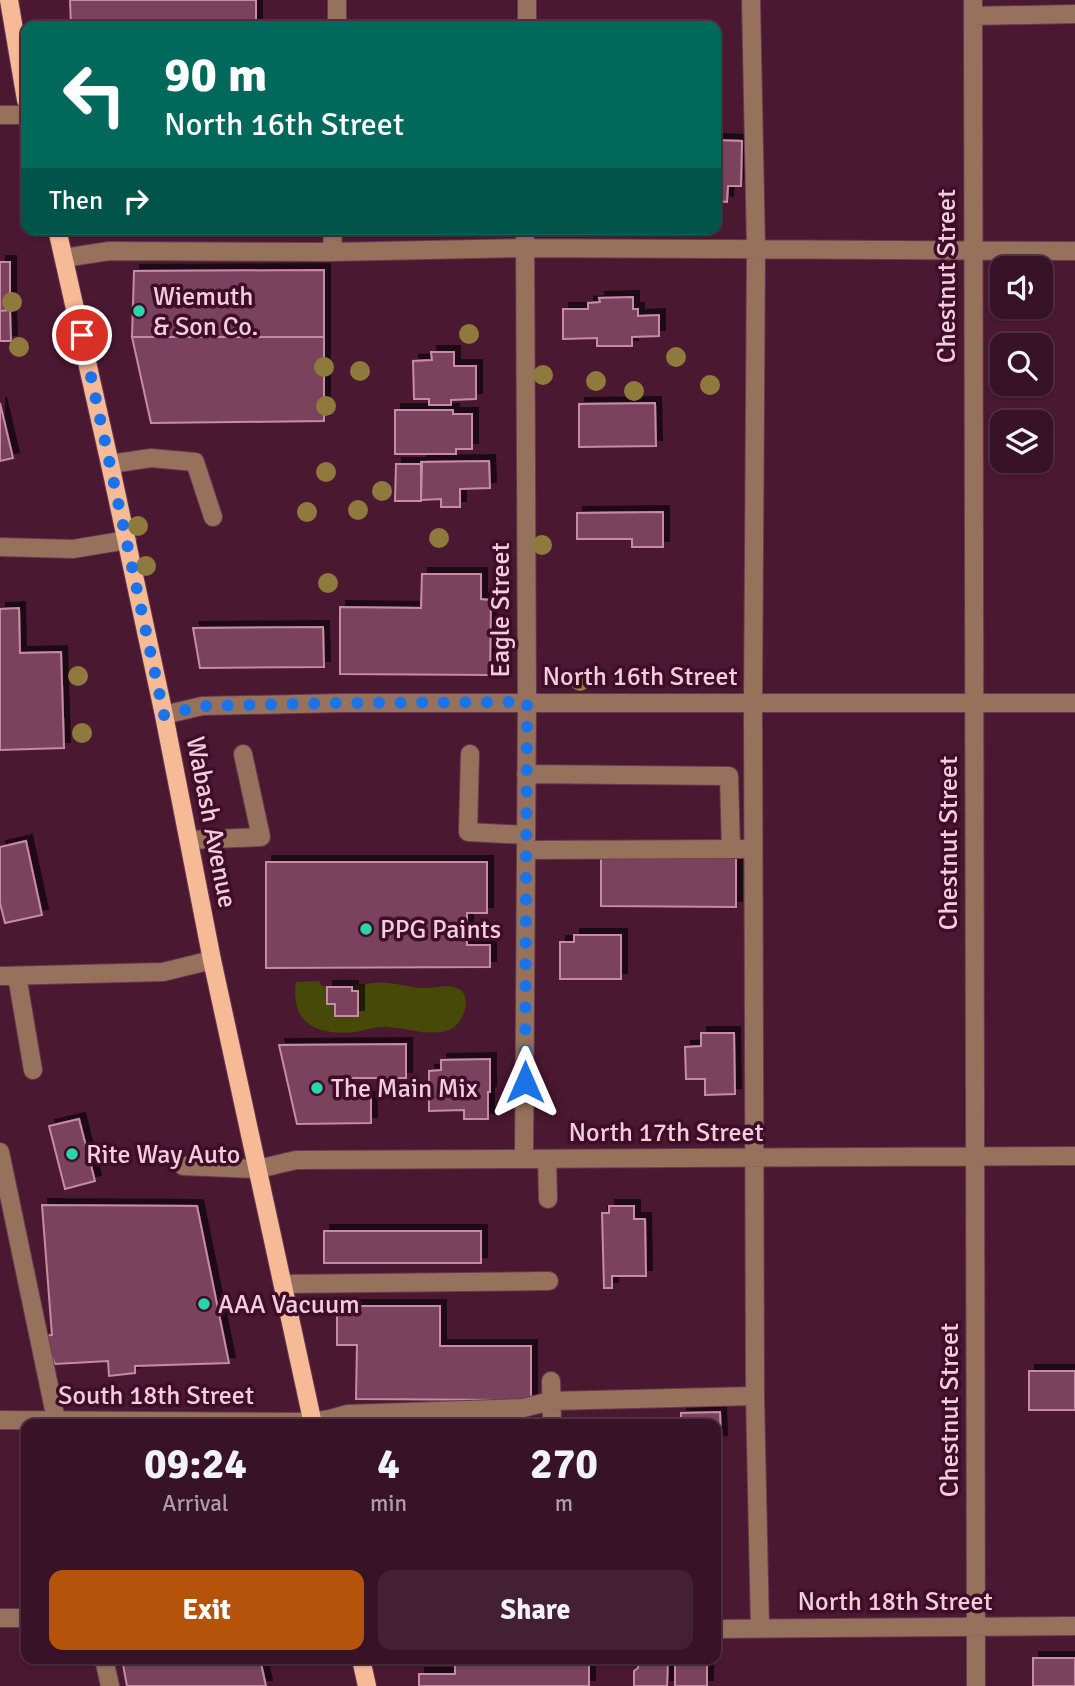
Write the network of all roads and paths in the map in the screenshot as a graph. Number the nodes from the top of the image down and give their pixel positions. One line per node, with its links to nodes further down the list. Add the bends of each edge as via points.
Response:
1 (9, 0): 9 (main road)
2 (337, 0): 7 (street)
3 (527, 0): 8 (street)
4 (751, 0): 16 (street)
5 (972, 8): 6 (street); 17 (street, Chestnut Street)
6 (1075, 14)
7 (337, 21)
8 (527, 21)
9 (21, 71)
10 (0, 115): 11 (street)
11 (21, 115)
12 (58, 235): 20 (main road, Wabash Avenue)
13 (333, 235): 19 (street)
14 (525, 235): 15 (street, Eagle Street)
15 (524, 248): 16 (street); 19 (street); 25 (street, Eagle Street)
16 (756, 249): 17 (street); 26 (street)
17 (972, 251): 18 (street); 27 (street, Chestnut Street)
18 (1075, 251)
19 (332, 252): 20 (street, via 109,251)
20 (64, 258): 21 (main road, Wabash Avenue)
21 (110, 464): 22 (street, via 151,458 195,462); 23 (main road, Wabash Avenue)
22 (213, 517)
23 (127, 540): 24 (street, via 73,549); 29 (main road, Wabash Avenue)
24 (0, 547)
25 (527, 702): 26 (street, North 16th Street); 29 (street, North 16th Street, via 202,706); 32 (street, Eagle Street)
26 (752, 702): 27 (street, North 16th Street); 36 (street)
27 (974, 704): 28 (street, North 16th Street); 41 (street, Chestnut Street)
28 (1075, 704)
29 (164, 715): 33 (main road, Wabash Avenue)
30 (243, 754): 33 (street, via 261,837)
31 (470, 754): 34 (street, via 468,832)
32 (526, 774): 34 (street, Eagle Street); 35 (street, via 729,776)
33 (189, 840): 37 (main road, Wabash Avenue)
34 (526, 842): 35 (street); 43 (street, Eagle Street)
35 (731, 849): 36 (street)
36 (753, 849): 45 (street)
37 (212, 960): 38 (street, via 163,972); 47 (main road, Wabash Avenue)
38 (9, 976): 39 (street)
39 (33, 1070)
40 (0, 1152): 48 (street)
41 (974, 1156): 42 (street, North 17th Street); 45 (street, North 17th Street); 64 (street, Chestnut Street)
42 (1075, 1156)
43 (524, 1159): 44 (street, North 17th Street); 47 (street, North 17th Street, via 296,1160)
44 (547, 1159): 45 (street, North 17th Street); 49 (street)
45 (755, 1159): 53 (street)
46 (183, 1166): 47 (street, North 17th Street)
47 (258, 1169): 51 (main road, Wabash Avenue)
48 (4, 1190): 55 (street)
49 (548, 1199)
50 (549, 1281): 51 (street)
51 (283, 1284): 56 (main road, Wabash Avenue)
52 (551, 1381): 54 (street)
53 (755, 1396): 54 (street, South 18th Street); 66 (street)
54 (551, 1401): 57 (street, South 18th Street, via 523,1408 348,1414); 58 (street)
55 (55, 1419)
56 (311, 1419)
57 (330, 1419)
58 (552, 1419)
59 (0, 1420): 60 (street, South 18th Street)
60 (21, 1421)
61 (0, 1618): 62 (street)
62 (21, 1618)
63 (1075, 1626): 64 (street, North 18th Street)
64 (975, 1627): 66 (street, North 18th Street); 71 (street, Chestnut Street)
65 (721, 1629): 66 (street, North 18th Street)
66 (760, 1629)
67 (105, 1664): 69 (street)
68 (361, 1664): 70 (main road)
69 (110, 1686)
70 (367, 1686)
71 (975, 1686)

